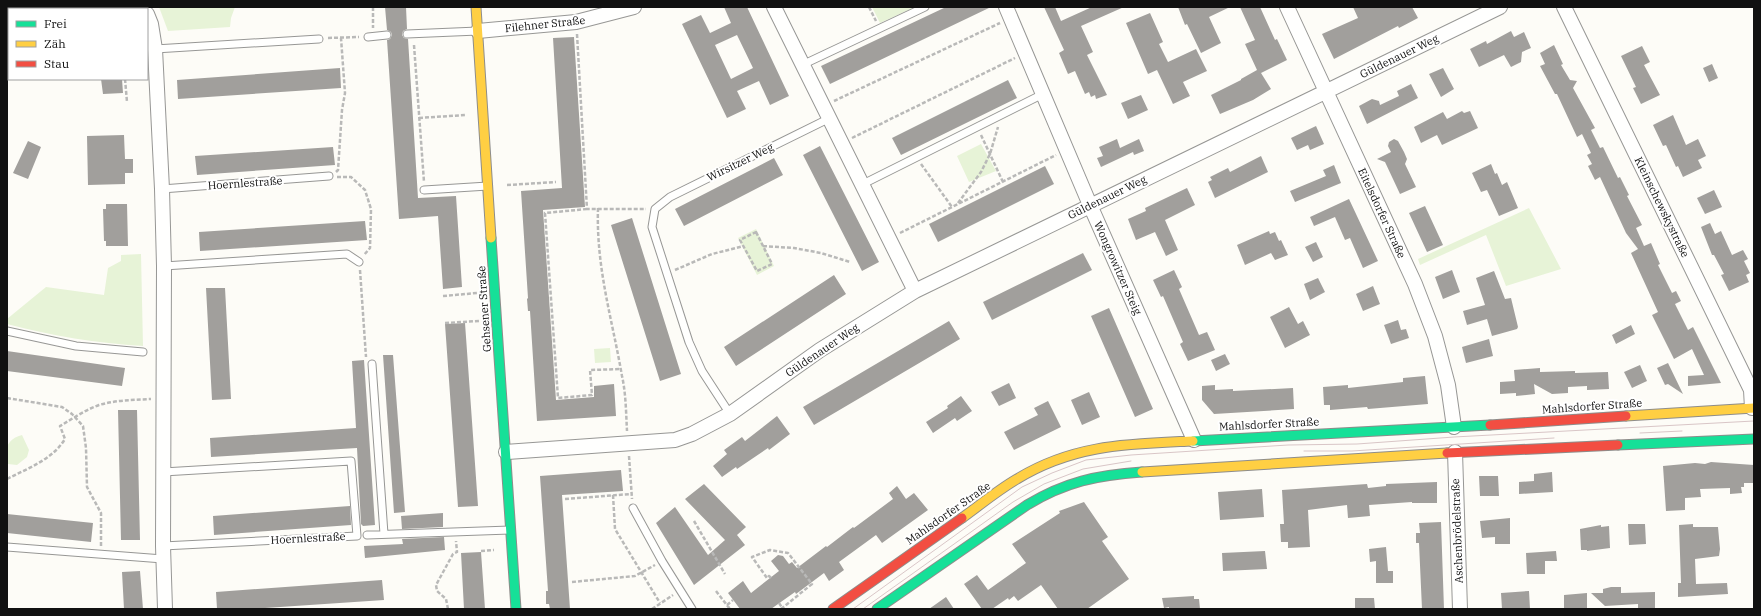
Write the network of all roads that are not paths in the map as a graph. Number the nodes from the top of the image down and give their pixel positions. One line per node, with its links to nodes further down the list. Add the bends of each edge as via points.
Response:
1 (476, 7): 10 (main road, Gehsener Straße)
2 (634, 7): 10 (street, Filehner Straße, via 576,22)
3 (774, 7): 16 (street)
4 (925, 7): 16 (lane)
5 (1006, 7): 18 (street, Wongrowitzer Steig)
6 (1287, 7): 17 (street, Eitelsdorfer Straße)
7 (1500, 7): 17 (street, Güldenauer Weg)
8 (1564, 7): 32 (street, Kleinschewskystraße, via 1751,390)
9 (148, 16): 15 (street)
10 (478, 31): 11 (lane); 22 (main road, Gehsener Straße)
11 (408, 34)
12 (387, 35): 13 (lane)
13 (368, 37)
14 (321, 39): 15 (lane)
15 (155, 49): 23 (street)
16 (802, 65): 19 (street)
17 (1327, 92): 25 (street, Güldenauer Weg); 35 (street, Eitelsdorfer Straße, via 1415,284 1435,336 1448,385)
18 (1043, 94): 21 (lane); 25 (street, Wongrowitzer Steig)
19 (828, 119): 21 (street); 33 (lane, Wirsitzer Weg, via 670,197 655,209 652,227 689,342 702,371)
20 (329, 176): 23 (lane, Hoernlestraße)
21 (862, 185): 28 (street)
22 (488, 186): 24 (lane); 37 (main road, Gehsener Straße)
23 (162, 189): 27 (street)
24 (424, 190)
25 (1090, 205): 28 (street, Güldenauer Weg); 36 (street, Wongrowitzer Steig)
26 (359, 262): 27 (lane, via 347,254)
27 (164, 266): 39 (street)
28 (915, 291): 33 (street, Güldenauer Weg, via 820,350)
29 (7, 331): 30 (lane, via 76,346)
30 (143, 352)
31 (372, 364): 42 (lane)
32 (1753, 408): 35 (main road, Mahlsdorfer Straße)
33 (730, 414): 37 (street, Güldenauer Weg, via 675,440)
34 (1754, 439): 35 (main road, Mahlsdorfer Straße)
35 (1454, 440): 36 (main road, Mahlsdorfer Straße); 38 (main road, Mahlsdorfer Straße); 51 (street, Aschenbrödelstraße)
36 (1195, 450): 38 (main road); 49 (main road, Mahlsdorfer Straße, via 1131,442 1077,452 1034,468)
37 (506, 452): 41 (main road, Gehsener Straße)
38 (1196, 468): 50 (main road, Mahlsdorfer Straße, via 1111,474 1069,484 1049,492 963,548)
39 (163, 472): 45 (street); 45 (lane, Hoernlestraße, via 351,461 357,536)
40 (634, 508): 48 (lane, via 662,561)
41 (511, 530): 42 (lane); 47 (main road, Gehsener Straße)
42 (384, 534): 43 (lane)
43 (367, 535)
44 (7, 547): 45 (lane, Hoernlestraße, via 101,555)
45 (163, 552): 46 (street)
46 (165, 609)
47 (516, 609)
48 (692, 609)
49 (833, 609)
50 (877, 609)
51 (1460, 609)

